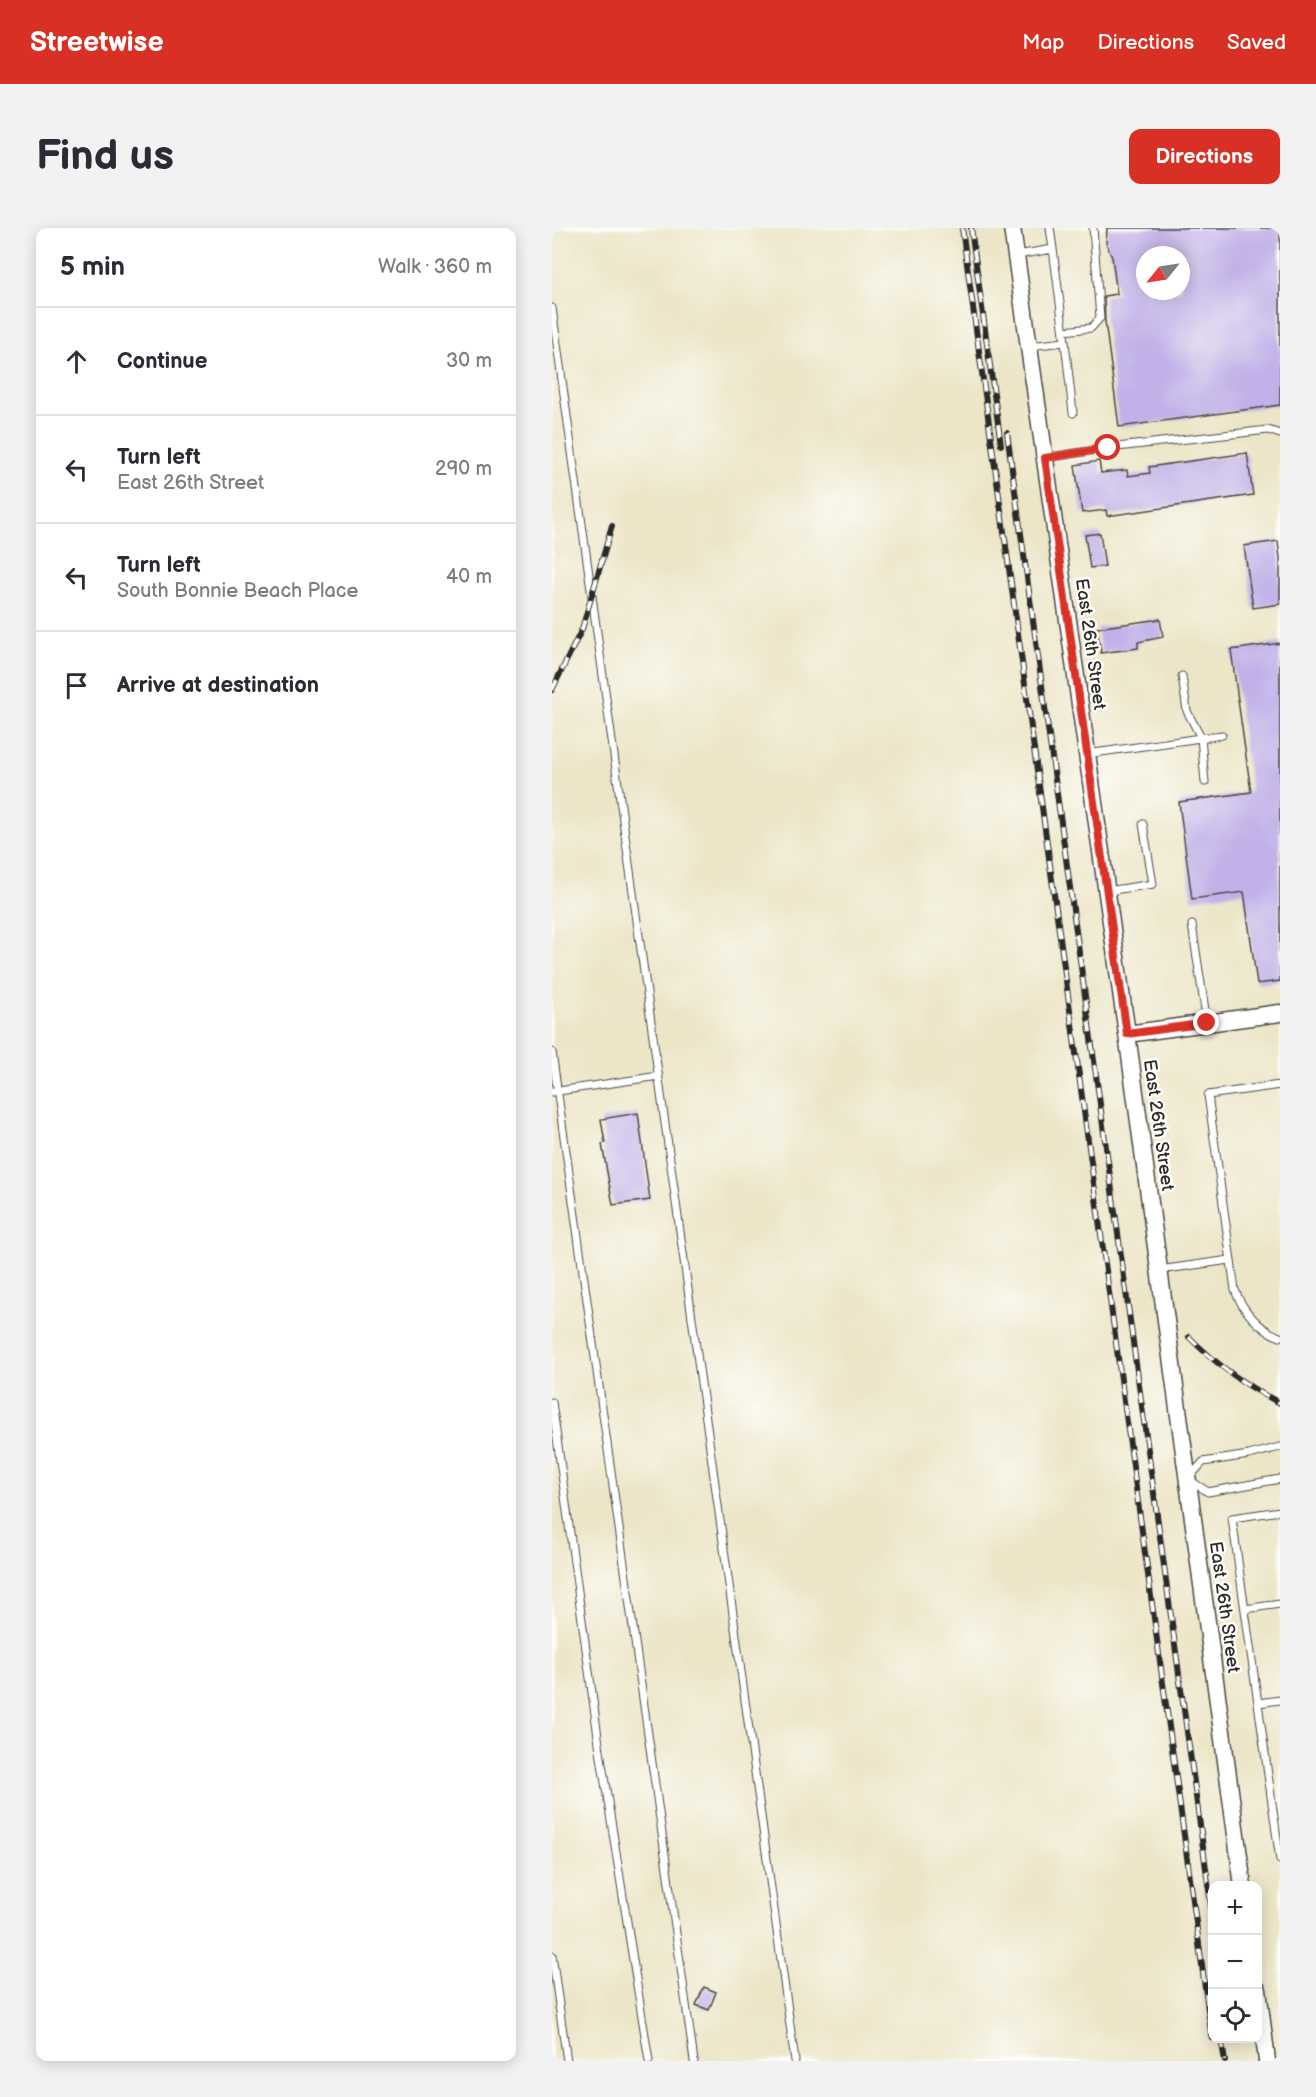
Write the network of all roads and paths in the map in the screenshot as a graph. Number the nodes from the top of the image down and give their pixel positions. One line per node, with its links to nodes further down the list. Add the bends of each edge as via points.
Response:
1 (1012, 228): 5 (street, East 26th Street)
2 (1050, 228): 4 (lane)
3 (1093, 228): 7 (lane, via 1100,318 1091,328)
4 (1053, 249): 5 (lane); 7 (lane)
5 (1016, 255): 9 (street, East 26th Street)
6 (552, 308): 25 (lane)
7 (1064, 331): 8 (lane)
8 (1065, 342): 9 (lane); 10 (lane)
9 (1029, 346): 12 (street, East 26th Street)
10 (1073, 413)
11 (1280, 434): 12 (lane, via 1268,430)
12 (1045, 458): 16 (street, East 26th Street)
13 (1182, 676): 15 (lane, via 1187,711)
14 (1222, 735): 15 (lane)
15 (1201, 738): 16 (lane); 17 (lane)
16 (1087, 754): 19 (street, East 26th Street)
17 (1205, 782)
18 (1143, 824): 19 (lane, via 1153,884)
19 (1107, 891): 23 (street, East 26th Street)
20 (1192, 925): 22 (lane)
21 (1280, 1013): 22 (street)
22 (1207, 1023): 23 (street)
23 (1127, 1034): 29 (street, East 26th Street)
24 (552, 1052): 27 (lane)
25 (659, 1076): 27 (lane); 49 (lane)
26 (1280, 1085): 28 (lane, via 1208,1095)
27 (555, 1091): 48 (lane)
28 (1230, 1260): 29 (lane); 30 (lane, via 1238,1298 1262,1328)
29 (1159, 1270): 33 (street, East 26th Street)
30 (1280, 1337)
31 (552, 1402): 47 (lane)
32 (1280, 1447): 33 (lane, via 1203,1462)
33 (1188, 1479): 34 (lane, via 1208,1492); 43 (street, East 26th Street)
34 (1280, 1479)
35 (1280, 1511): 37 (lane, via 1233,1518)
36 (1280, 1604): 37 (lane)
37 (1245, 1609): 39 (lane)
38 (1280, 1700): 39 (lane)
39 (1258, 1703): 41 (lane)
40 (1280, 1795): 41 (lane)
41 (1271, 1796): 42 (lane)
42 (1280, 1860)
43 (1242, 1881)
44 (552, 1955): 46 (lane)
45 (1262, 2026): 50 (street)
46 (567, 2061)
47 (649, 2061)
48 (694, 2061)
49 (795, 2061)
50 (1267, 2061)

